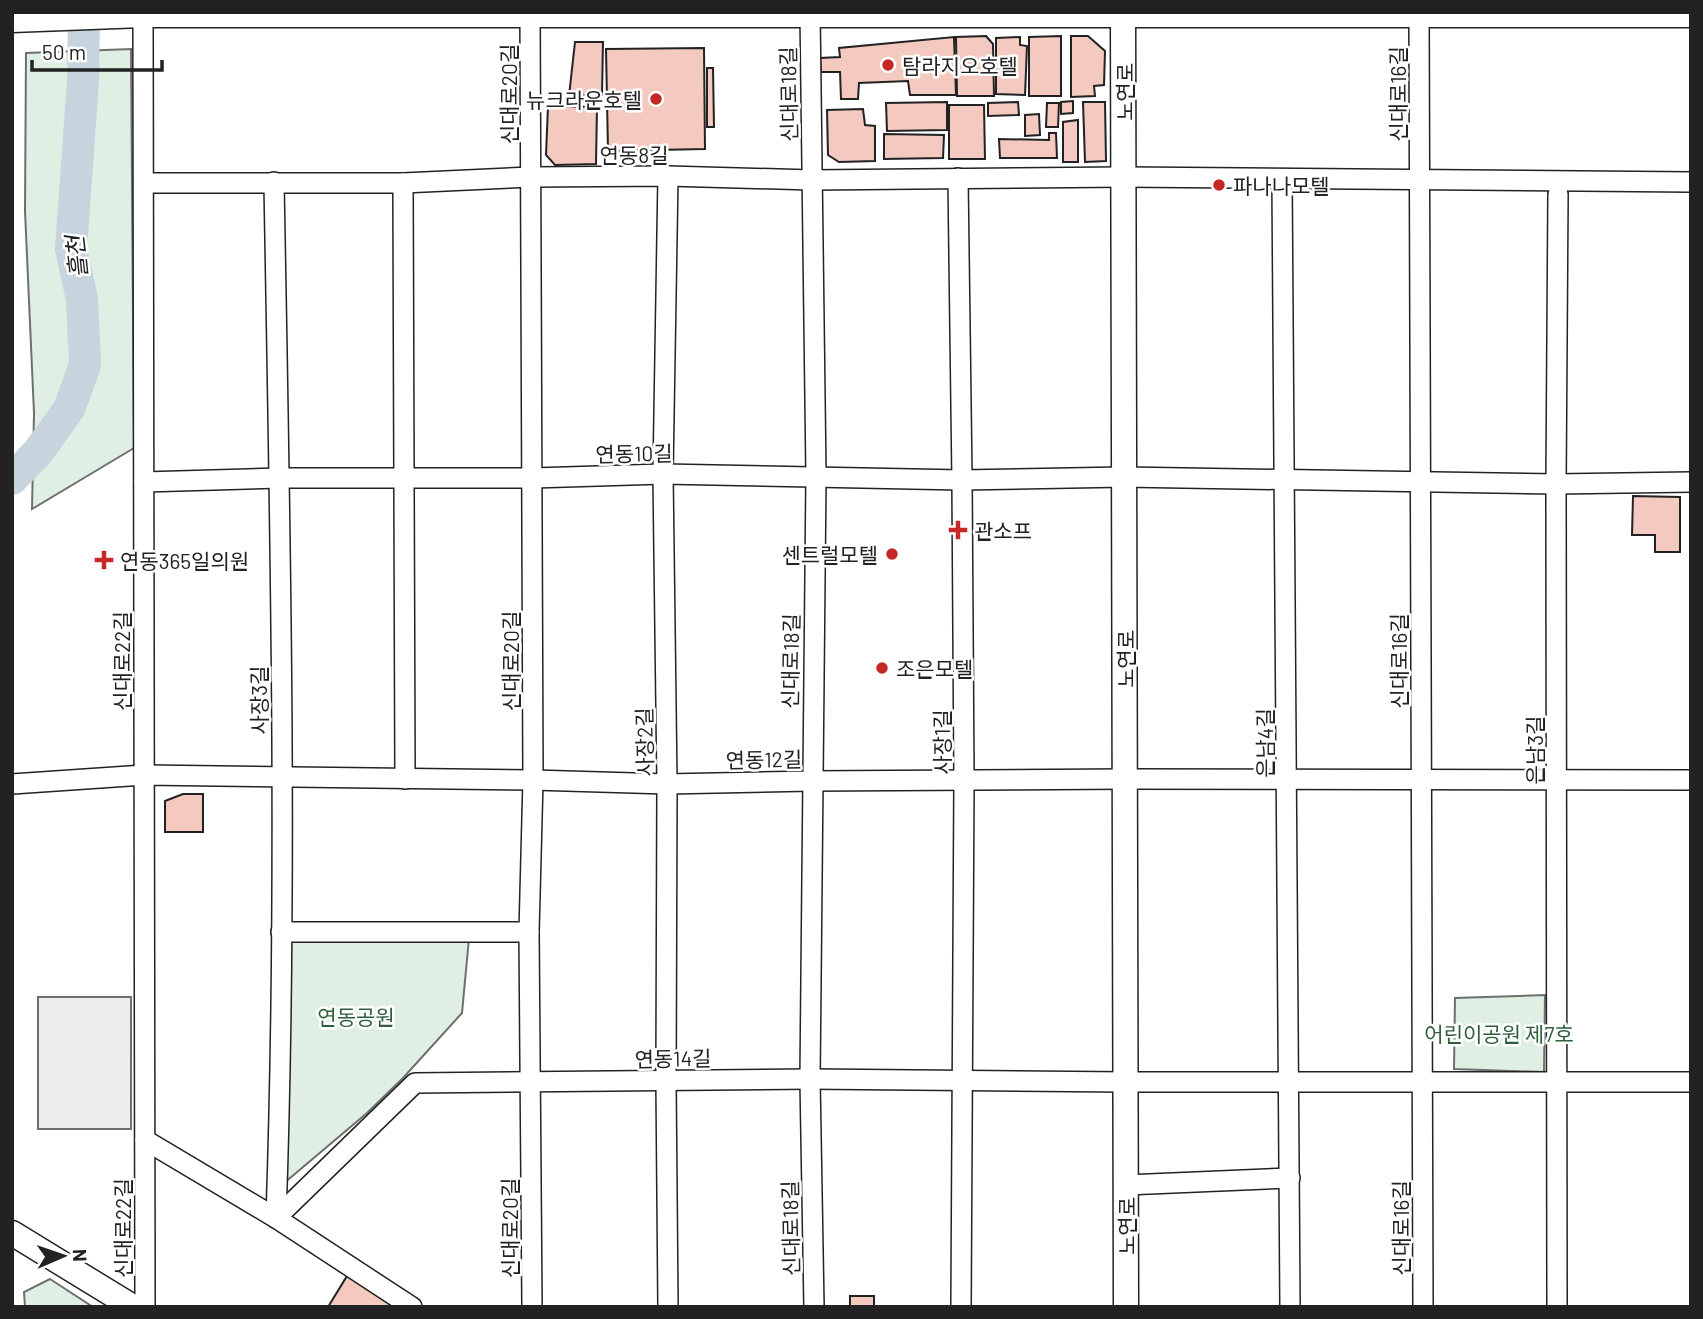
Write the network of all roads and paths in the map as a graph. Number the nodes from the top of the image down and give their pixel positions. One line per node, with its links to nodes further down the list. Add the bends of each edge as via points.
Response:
1 (530, 13): 2 (main road); 3 (main road); 9 (street, 신대로20길)
2 (137, 14): 7 (main road); 17 (street, 신대로22길)
3 (810, 14): 4 (main road); 13 (street, 신대로18길)
4 (1124, 14): 5 (main road); 10 (main road, 노연로)
5 (1419, 14): 6 (main road); 14 (street, 신대로16길)
6 (1691, 15)
7 (17, 20)
8 (668, 176): 9 (street, 연동8길); 13 (street, 연동8길); 20 (street, 사장2길)
9 (531, 177): 18 (street, 연동8길); 25 (street, 신대로20길)
10 (1124, 177): 11 (street, 연동8길); 12 (street, 연동8길); 22 (main road, 노연로)
11 (958, 178): 13 (street, 연동8길); 26 (street, 사장1길)
12 (1282, 179): 14 (street, 연동8길); 27 (street, 은남4길)
13 (812, 180): 21 (street, 신대로18길)
14 (1420, 180): 16 (street, 연동8길); 29 (street, 신대로16길)
15 (274, 182): 17 (street, 연동8길); 18 (street, 연동8길); 23 (street, 사장3길)
16 (1691, 182)
17 (144, 183): 28 (street, 신대로22길)
18 (403, 183): 24 (street)
19 (1558, 194): 31 (street, 은남3길)
20 (663, 474): 21 (street, 연동10길); 25 (street, 연동10길); 44 (street, 사장2길)
21 (816, 476): 26 (street, 연동10길); 41 (street, 신대로18길)
22 (1124, 477): 26 (street, 연동10길); 27 (street, 연동10길); 36 (main road, 노연로)
23 (279, 478): 24 (street, 연동10길); 28 (street, 연동10길); 33 (street, 사장3길)
24 (404, 478): 25 (street, 연동10길); 34 (street)
25 (533, 478): 35 (street, 신대로20길)
26 (962, 480): 42 (street, 사장1길)
27 (1285, 480): 29 (street, 연동10길); 37 (street, 은남4길)
28 (144, 482): 32 (street, 신대로22길)
29 (1421, 482): 31 (street, 연동10길); 38 (street, 신대로16길)
30 (1691, 482): 31 (street, 연동10길)
31 (1556, 484): 39 (street, 은남3길)
32 (144, 775): 33 (street, 연동12길); 43 (street, 연동12길); 56 (street, 신대로22길)
33 (282, 778): 34 (street, 연동12길); 45 (street, 사장3길)
34 (405, 779): 35 (street, 연동12길)
35 (533, 779): 44 (street, 연동12길); 46 (street, 신대로20길)
36 (1125, 779): 37 (street, 연동12길); 42 (street, 연동12길); 51 (main road, 노연로)
37 (1286, 780): 38 (street, 연동12길); 52 (street, 은남4길)
38 (1421, 780): 39 (street, 연동12길); 53 (street, 신대로16길)
39 (1556, 780): 40 (street, 연동12길); 54 (street, 은남3길)
40 (1691, 780)
41 (811, 781): 42 (street, 연동12길); 44 (street, 연동12길); 47 (street, 신대로18길)
42 (964, 782): 48 (street, 사장1길)
43 (12, 784)
44 (667, 784): 49 (street, 사장2길)
45 (281, 932): 46 (street); 59 (street, 사장3길)
46 (529, 932): 50 (street, 신대로20길)
47 (810, 1079): 48 (street, 연동14길); 49 (street, 연동14길); 66 (street, 신대로18길)
48 (961, 1080): 51 (street, 연동14길); 67 (street, 사장1길)
49 (666, 1081): 50 (street, 연동14길); 65 (street, 사장2길)
50 (531, 1082): 59 (street, 연동14길, via 415,1083); 64 (street, 신대로20길)
51 (1126, 1082): 52 (street, 연동14길); 58 (main road, 노연로)
52 (1289, 1082): 53 (street, 연동14길); 57 (street, 은남4길)
53 (1422, 1082): 54 (street, 연동14길); 70 (street, 신대로16길)
54 (1557, 1082): 55 (street, 연동14길); 71 (street, 은남3길)
55 (1691, 1082)
56 (145, 1140): 59 (street); 62 (street, 신대로22길)
57 (1290, 1178): 58 (street); 69 (street, 은남4길)
58 (1126, 1185): 68 (main road, 노연로)
59 (276, 1218): 63 (street)
60 (12, 1233): 61 (main road)
61 (133, 1307)
62 (145, 1307)
63 (412, 1307)
64 (532, 1307)
65 (668, 1307)
66 (814, 1307)
67 (961, 1307)
68 (1126, 1307)
69 (1290, 1307)
70 (1423, 1307)
71 (1557, 1307)

